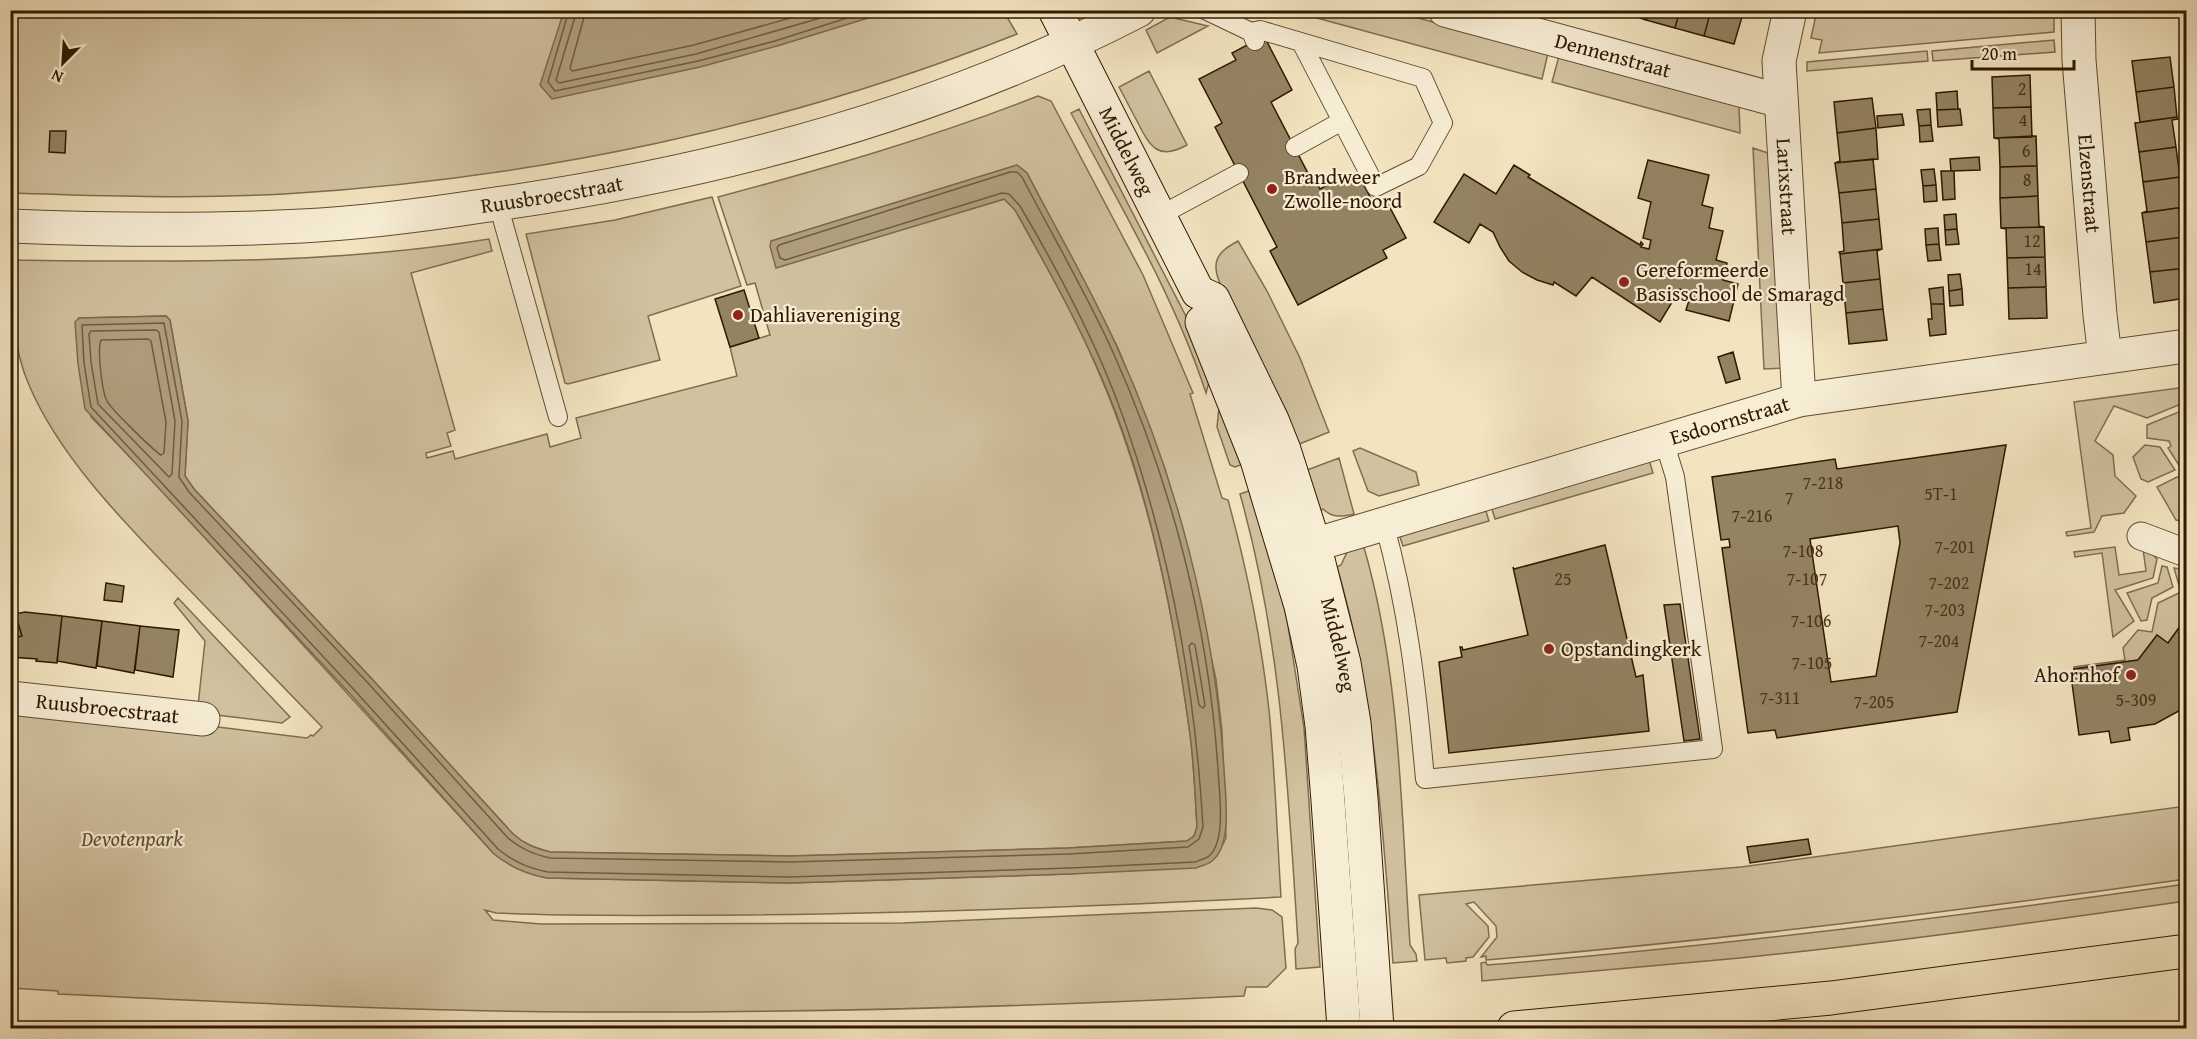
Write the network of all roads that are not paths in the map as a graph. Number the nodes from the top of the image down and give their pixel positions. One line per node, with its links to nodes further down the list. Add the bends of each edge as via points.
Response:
1 (1055, 10): 8 (street, Middelweg)
2 (1139, 10): 8 (street)
3 (1205, 10): 9 (lane, via 1253,36 1260,30)
4 (1445, 10): 7 (street, Dennenstraat)
5 (1790, 10): 10 (street, Larixstraat, via 1779,61)
6 (2078, 10): 18 (street, Elzenstraat)
7 (1492, 17): 10 (street, Dennenstraat)
8 (1073, 43): 14 (street, Ruusbroecstraat, via 954,93 843,130 671,174); 15 (street, Middelweg)
9 (1302, 44): 11 (lane); 11 (lane, via 1423,78 1443,123 1419,166 1376,187)
10 (1781, 101): 19 (street, Larixstraat)
11 (1342, 121): 12 (lane)
12 (1295, 147)
13 (1239, 173): 15 (lane)
14 (498, 204): 16 (street, Ruusbroecstraat, via 305,226 162,230); 20 (lane)
15 (1159, 216): 24 (street, Middelweg, via 1198,292 1195,307 1270,500)
16 (10, 226)
17 (2187, 346): 18 (street, Esdoornstraat)
18 (2105, 357): 19 (street, Esdoornstraat)
19 (1799, 400): 21 (street, Esdoornstraat)
20 (558, 417)
21 (1665, 441): 22 (street, Esdoornstraat); 22 (lane, via 1675,477 1713,748 1425,779 1415,669 1395,560)
22 (1384, 523): 24 (street, Esdoornstraat)
23 (2141, 536): 25 (street)
24 (1299, 549): 29 (street, Middelweg, via 1301,606 1322,726); 30 (street, Middelweg, via 1344,663 1354,723)
25 (2187, 553)
26 (10, 698): 27 (street, Ruusbroecstraat)
27 (203, 719)
28 (2187, 951): 31 (highway, via 1831,998)
29 (1344, 1029)
30 (1377, 1029)
31 (1514, 1029)

